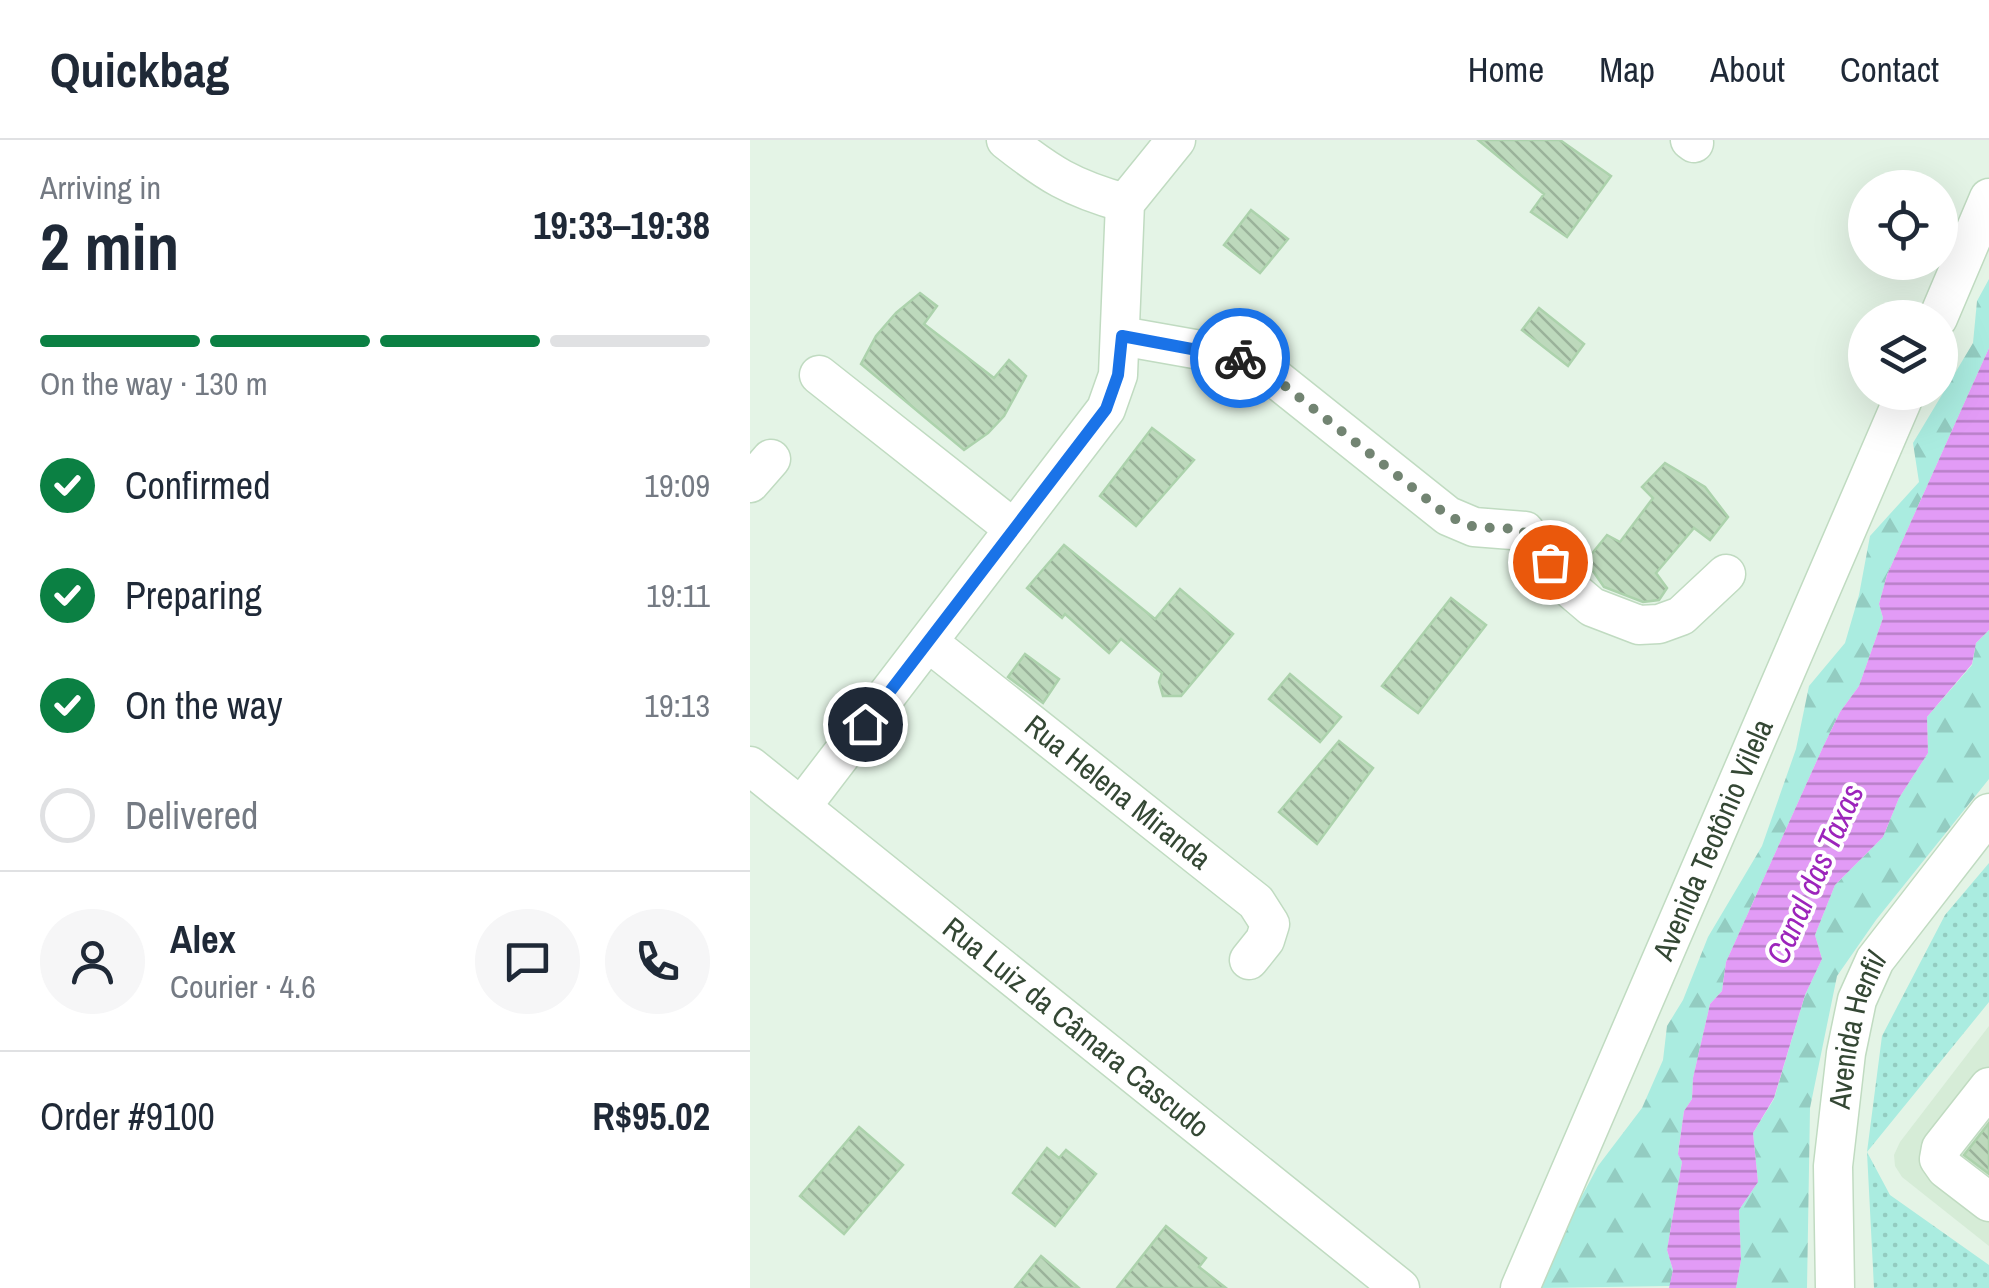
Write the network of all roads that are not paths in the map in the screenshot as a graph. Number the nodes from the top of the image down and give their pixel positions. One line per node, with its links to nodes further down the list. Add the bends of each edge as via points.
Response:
1 (1006, 140): 4 (street, via 1049,174)
2 (1176, 140): 4 (street)
3 (1989, 198): 5 (street)
4 (1125, 203): 6 (street)
5 (1946, 300)
6 (1122, 336): 9 (street, via 1106,409); 10 (street, via 1260,366 1448,516 1474,527 1525,531 1592,607 1640,625 1659,624 1681,616)
7 (819, 376): 9 (street)
8 (1898, 410): 19 (street, Avenida Teotônio Vilela)
9 (1014, 530): 11 (street)
10 (1726, 574)
11 (928, 642): 13 (street); 15 (street, Rua Helena Miranda, via 1256,902 1270,924)
12 (750, 766): 13 (street, Rua Luiz da Câmara Cascudo)
13 (802, 806): 18 (street, Rua Luiz da Câmara Cascudo)
14 (1989, 813): 20 (street, Avenida Henfil, via 1875,960 1857,1000 1833,1166)
15 (1250, 960)
16 (1989, 1087): 17 (street, via 1939,1159)
17 (1989, 1202)
18 (1400, 1288)
19 (1520, 1288)
20 (1835, 1288)

